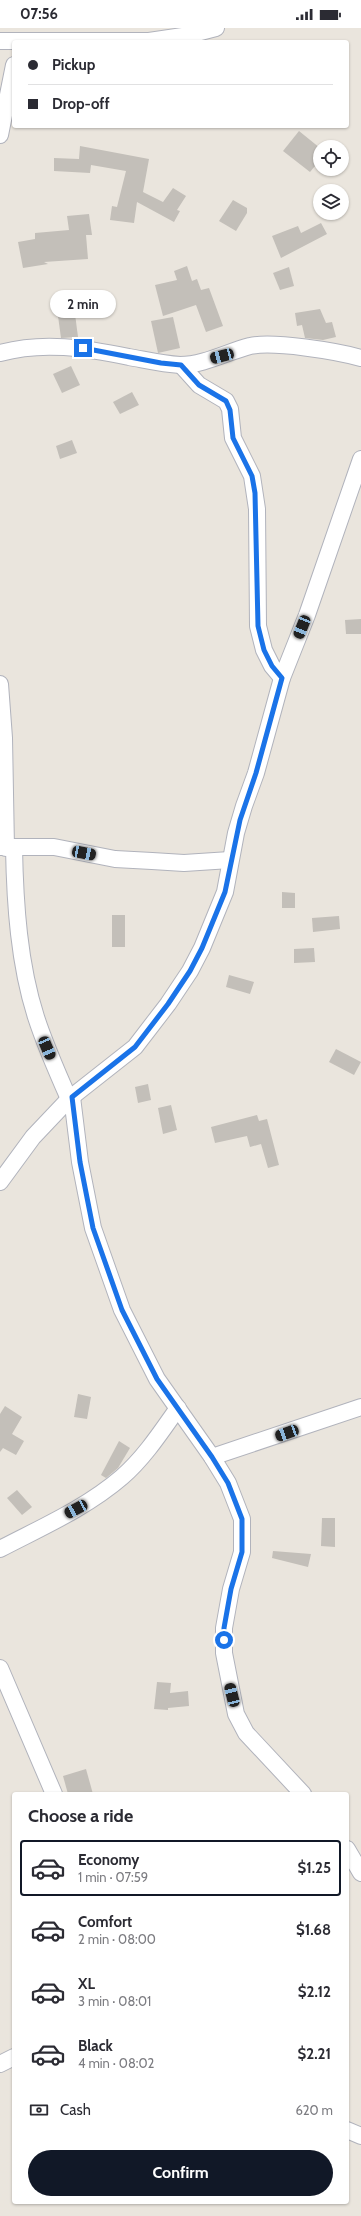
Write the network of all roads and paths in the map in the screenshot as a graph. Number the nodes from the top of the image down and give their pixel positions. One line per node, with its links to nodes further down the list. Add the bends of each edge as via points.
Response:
1 (216, 28): 2 (street)
2 (156, 40)
3 (0, 41): 4 (street)
4 (12, 41)
5 (12, 75): 6 (street)
6 (0, 135)
7 (0, 353): 9 (street, via 19,347 77,347)
8 (361, 358): 9 (street, via 292,346 269,345 251,346)
9 (181, 365): 11 (street, via 199,385 226,401 230,410 233,438 252,476 256,509 258,626 264,650)
10 (361, 459): 11 (street, via 307,615)
11 (282, 678): 14 (street)
12 (0, 684): 13 (street)
13 (7, 848): 14 (street, via 54,847 115,859 184,863); 15 (street, via 32,1001 47,1048)
14 (230, 860): 15 (street, via 225,892 202,948 168,1004 135,1047)
15 (70, 1098): 16 (street, via 33,1137); 18 (street, via 93,1228 122,1310 157,1379)
16 (2, 1177)
17 (361, 1407): 19 (street)
18 (178, 1408): 19 (street); 20 (street, via 144,1454 122,1477 88,1503)
19 (212, 1457): 23 (street, via 228,1483 242,1519 242,1552 231,1589 224,1628 224,1653 236,1714 246,1733)
20 (0, 1549)
21 (0, 1668): 22 (street)
22 (53, 1792)
23 (301, 1792)
24 (349, 1852): 25 (street)
25 (361, 1873)
26 (12, 2058): 27 (street)
27 (0, 2064)
28 (349, 2131): 29 (street)
29 (361, 2136)

